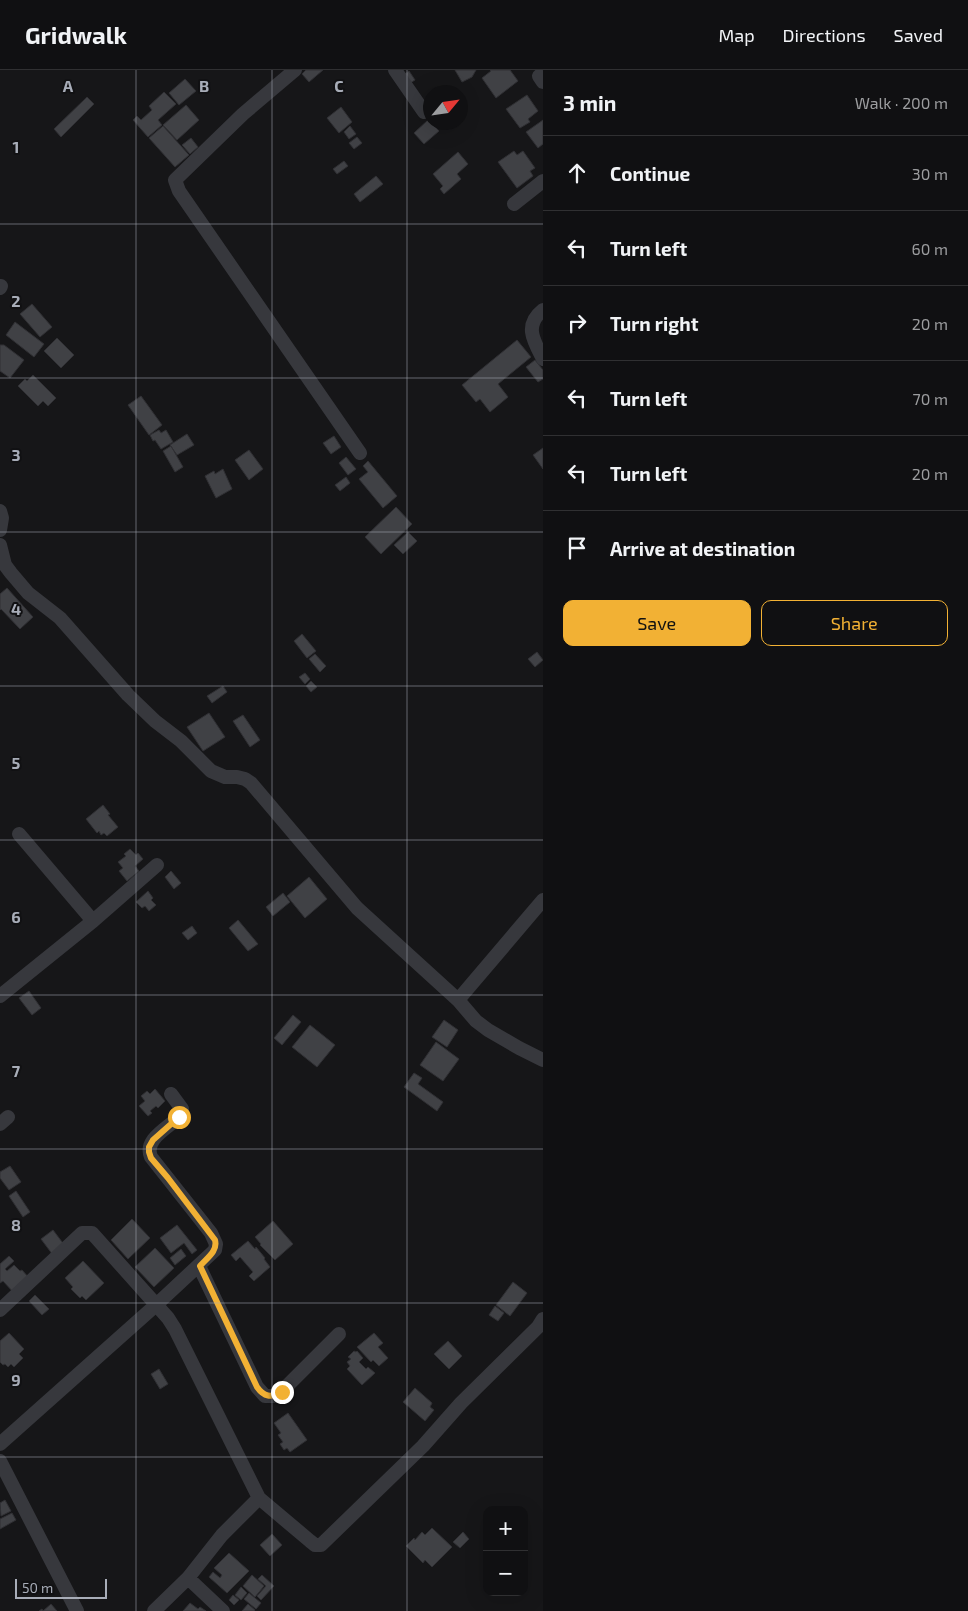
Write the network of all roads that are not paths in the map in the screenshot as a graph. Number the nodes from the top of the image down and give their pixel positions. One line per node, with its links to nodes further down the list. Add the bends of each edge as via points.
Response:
1 (295, 70): 8 (street, via 243,114 175,180 179,191)
2 (396, 70): 3 (street)
3 (423, 110)
4 (543, 181): 5 (street)
5 (514, 204)
6 (543, 310): 7 (street, via 532,326 532,335)
7 (543, 359)
8 (360, 453)
9 (0, 511): 10 (street)
10 (0, 530)
11 (0, 545): 17 (street, via 10,573 28,593 60,618 128,695 211,771 251,783 358,908)
12 (19, 834): 15 (street)
13 (157, 865): 15 (street)
14 (543, 900): 17 (street)
15 (93, 921): 16 (street)
16 (0, 996)
17 (458, 1000): 18 (street, via 488,1030)
18 (543, 1060)
19 (171, 1094): 20 (street, via 181,1106 182,1114 153,1140 149,1152 215,1240 215,1250)
20 (200, 1266): 21 (street); 24 (street, via 264,1396 282,1392)
21 (156, 1305): 22 (street, via 100,1240 89,1232 82,1234); 25 (street); 27 (street, via 181,1340)
22 (0, 1310)
23 (543, 1319): 27 (street, via 461,1402 423,1446 321,1544 315,1545)
24 (339, 1334)
25 (0, 1444)
26 (0, 1461): 29 (street)
27 (259, 1498): 28 (street, via 222,1535)
28 (188, 1578): 30 (street); 31 (street)
29 (77, 1611)
30 (154, 1611)
31 (223, 1611)

